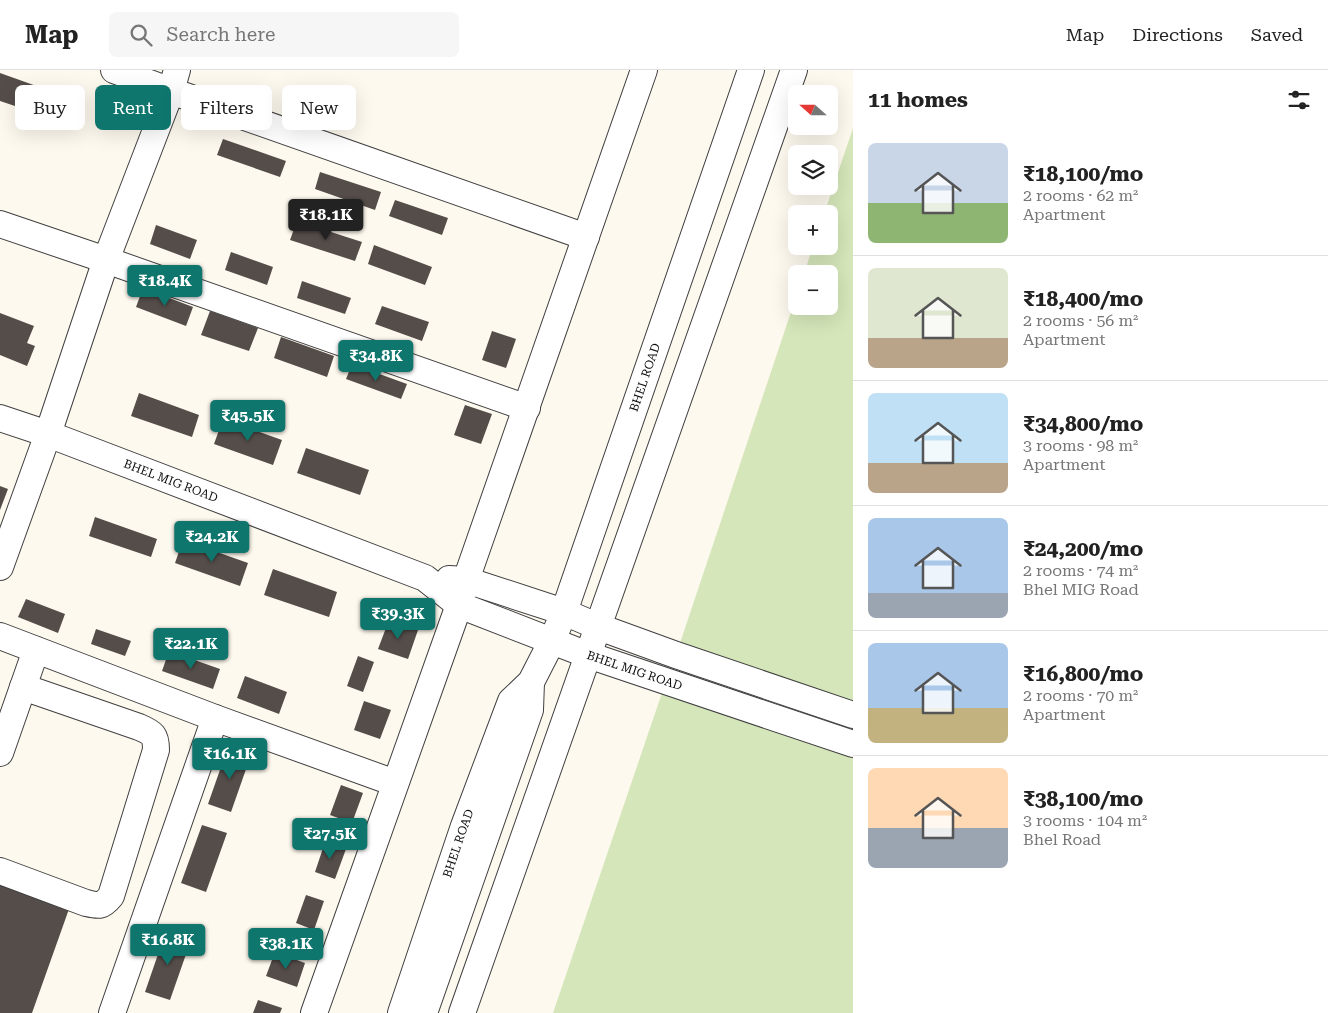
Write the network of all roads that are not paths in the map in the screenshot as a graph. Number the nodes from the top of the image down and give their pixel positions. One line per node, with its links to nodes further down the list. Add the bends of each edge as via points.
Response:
1 (114, 70): 5 (street)
2 (644, 70): 7 (street)
3 (751, 70): 16 (street, BHEL ROAD)
4 (794, 70): 17 (street)
5 (174, 81): 7 (street); 8 (street)
6 (0, 224): 8 (street)
7 (586, 237): 9 (street)
8 (106, 260): 9 (street); 11 (street)
9 (527, 408): 14 (street)
10 (0, 418): 11 (street, BHEL MIG ROAD)
11 (48, 434): 12 (street); 13 (street, BHEL MIG ROAD)
12 (0, 568)
13 (425, 578): 14 (street, BHEL MIG ROAD); 15 (street, BHEL MIG ROAD)
14 (466, 580): 15 (street); 16 (street, BHEL MIG ROAD)
15 (459, 605): 19 (street, BHEL MIG ROAD); 28 (street)
16 (564, 612): 17 (street, BHEL MIG ROAD); 19 (street, BHEL ROAD)
17 (599, 627): 21 (street); 24 (street, BHEL MIG ROAD)
18 (0, 636): 20 (street)
19 (552, 641): 21 (street, BHEL MIG ROAD); 22 (street, BHEL ROAD)
20 (36, 650): 23 (street); 25 (street)
21 (588, 655): 26 (street, BHEL MIG ROAD); 34 (street)
22 (531, 682): 32 (street, BHEL ROAD, via 511,701); 33 (street, BHEL ROAD, via 530,710)
23 (23, 687): 27 (street); 29 (street, via 151,732 156,740 156,750 111,896 105,904 86,903)
24 (853, 715)
25 (215, 718): 28 (street); 30 (street)
26 (853, 744)
27 (0, 753)
28 (395, 783): 31 (street)
29 (0, 871)
30 (112, 1013)
31 (314, 1013)
32 (400, 1013)
33 (424, 1013)
34 (462, 1013)

